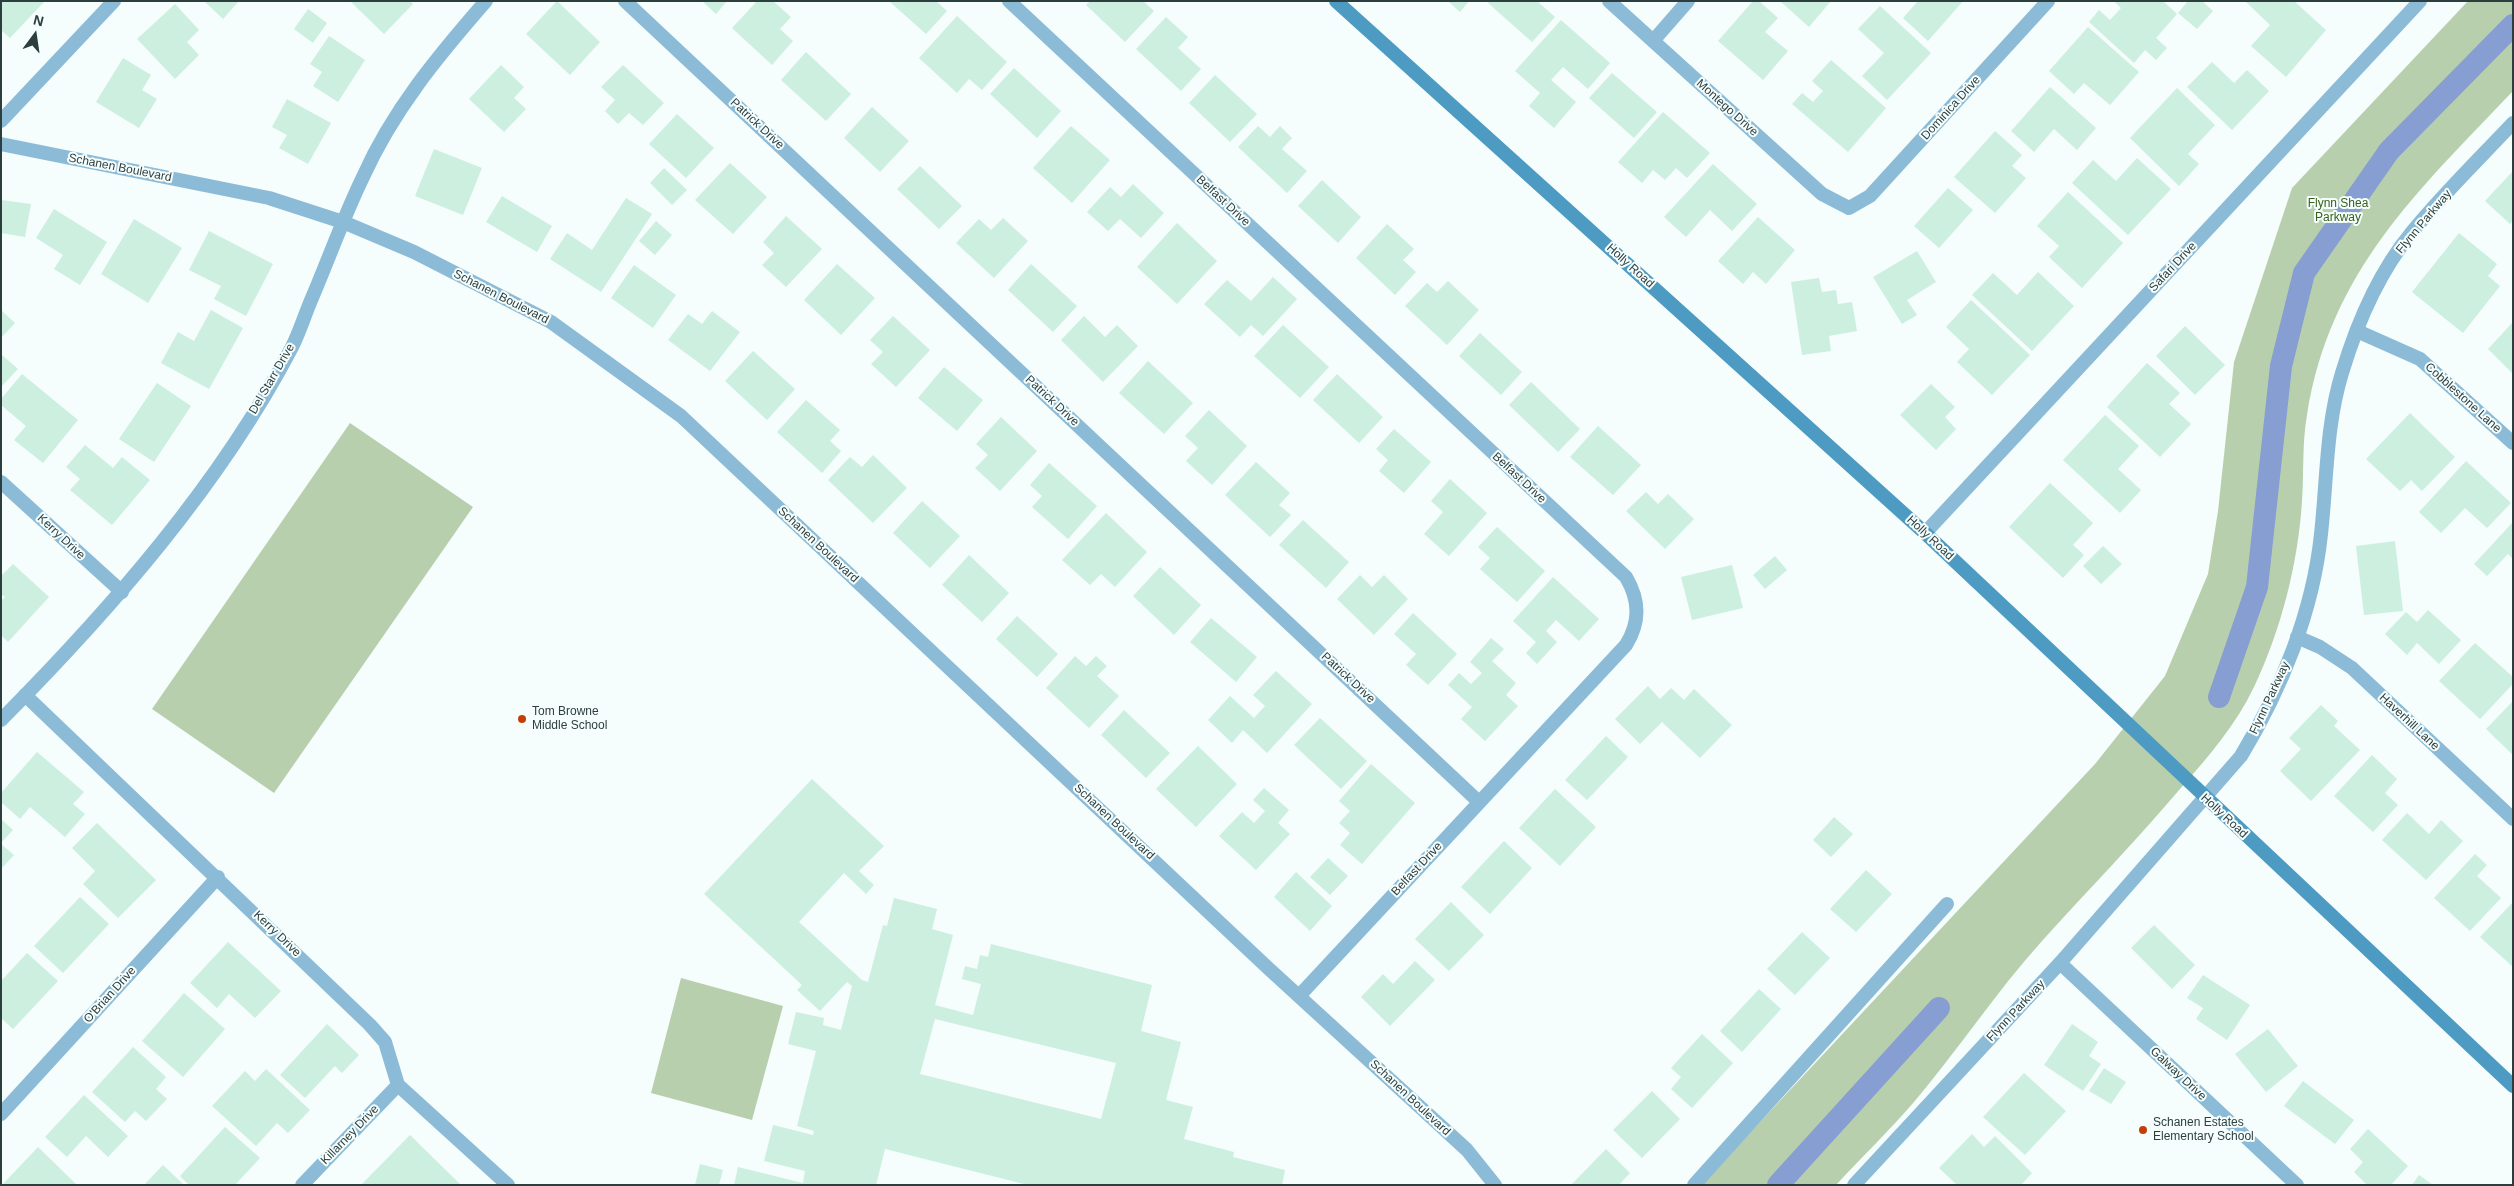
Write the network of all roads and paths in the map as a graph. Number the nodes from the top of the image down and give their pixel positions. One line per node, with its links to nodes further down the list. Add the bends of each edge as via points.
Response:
1 (114, 1): 11 (street)
2 (486, 1): 15 (street, Del Starr Drive, via 441,52 406,100 363,176)
3 (625, 1): 25 (street, Patrick Drive)
4 (1009, 1): 25 (street, Belfast Drive, via 1626,577 1635,593 1638,613 1634,632 1626,645)
5 (1336, 1): 19 (main road, Holly Road)
6 (1609, 1): 10 (street, Montego Drive)
7 (1688, 1): 10 (street)
8 (2048, 1): 14 (street, Dominica Drive, via 1870,196)
9 (2420, 1): 19 (street, Safari Drive)
10 (1653, 41): 14 (street, Montego Drive, via 1822,194)
11 (1, 121)
12 (2513, 123): 16 (street, Flynn Parkway, via 2412,232 2375,289)
13 (1, 144): 15 (street, Schanen Boulevard, via 269,198)
14 (1849, 208)
15 (344, 222): 20 (street, Del Starr Drive, via 292,346 234,445); 30 (street, Schanen Boulevard, via 414,252 551,322 681,416)
16 (2357, 331): 17 (street, Cobblestone Lane, via 2420,359); 21 (street, Flynn Parkway, via 2333,405 2316,570)
17 (2513, 443)
18 (1, 482): 20 (street, Kerry Drive)
19 (1925, 533): 24 (main road, Holly Road)
20 (122, 592): 22 (street, Del Starr Drive)
21 (2297, 637): 24 (street, Flynn Parkway, via 2261,723 2241,756); 26 (street, Haverhill Lane, via 2352,668)
22 (26, 695): 23 (street, Del Starr Drive); 27 (street, Kerry Drive)
23 (1, 720)
24 (2206, 799): 29 (street, Flynn Parkway); 32 (main road, Holly Road)
25 (1479, 802): 30 (street, Belfast Drive)
26 (2513, 819)
27 (218, 877): 31 (street, Kerry Drive, via 385,1042); 33 (street, O'Brian Drive)
28 (1947, 904): 37 (street)
29 (2060, 963): 38 (street, Flynn Parkway); 39 (street, Galway Drive)
30 (1300, 996): 36 (street, Schanen Boulevard, via 1466,1150)
31 (398, 1085): 34 (street, Killarney Drive); 35 (street)
32 (2513, 1086)
33 (1, 1114)
34 (302, 1185)
35 (508, 1185)
36 (1495, 1185)
37 (1694, 1185)
38 (1854, 1185)
39 (2297, 1185)

